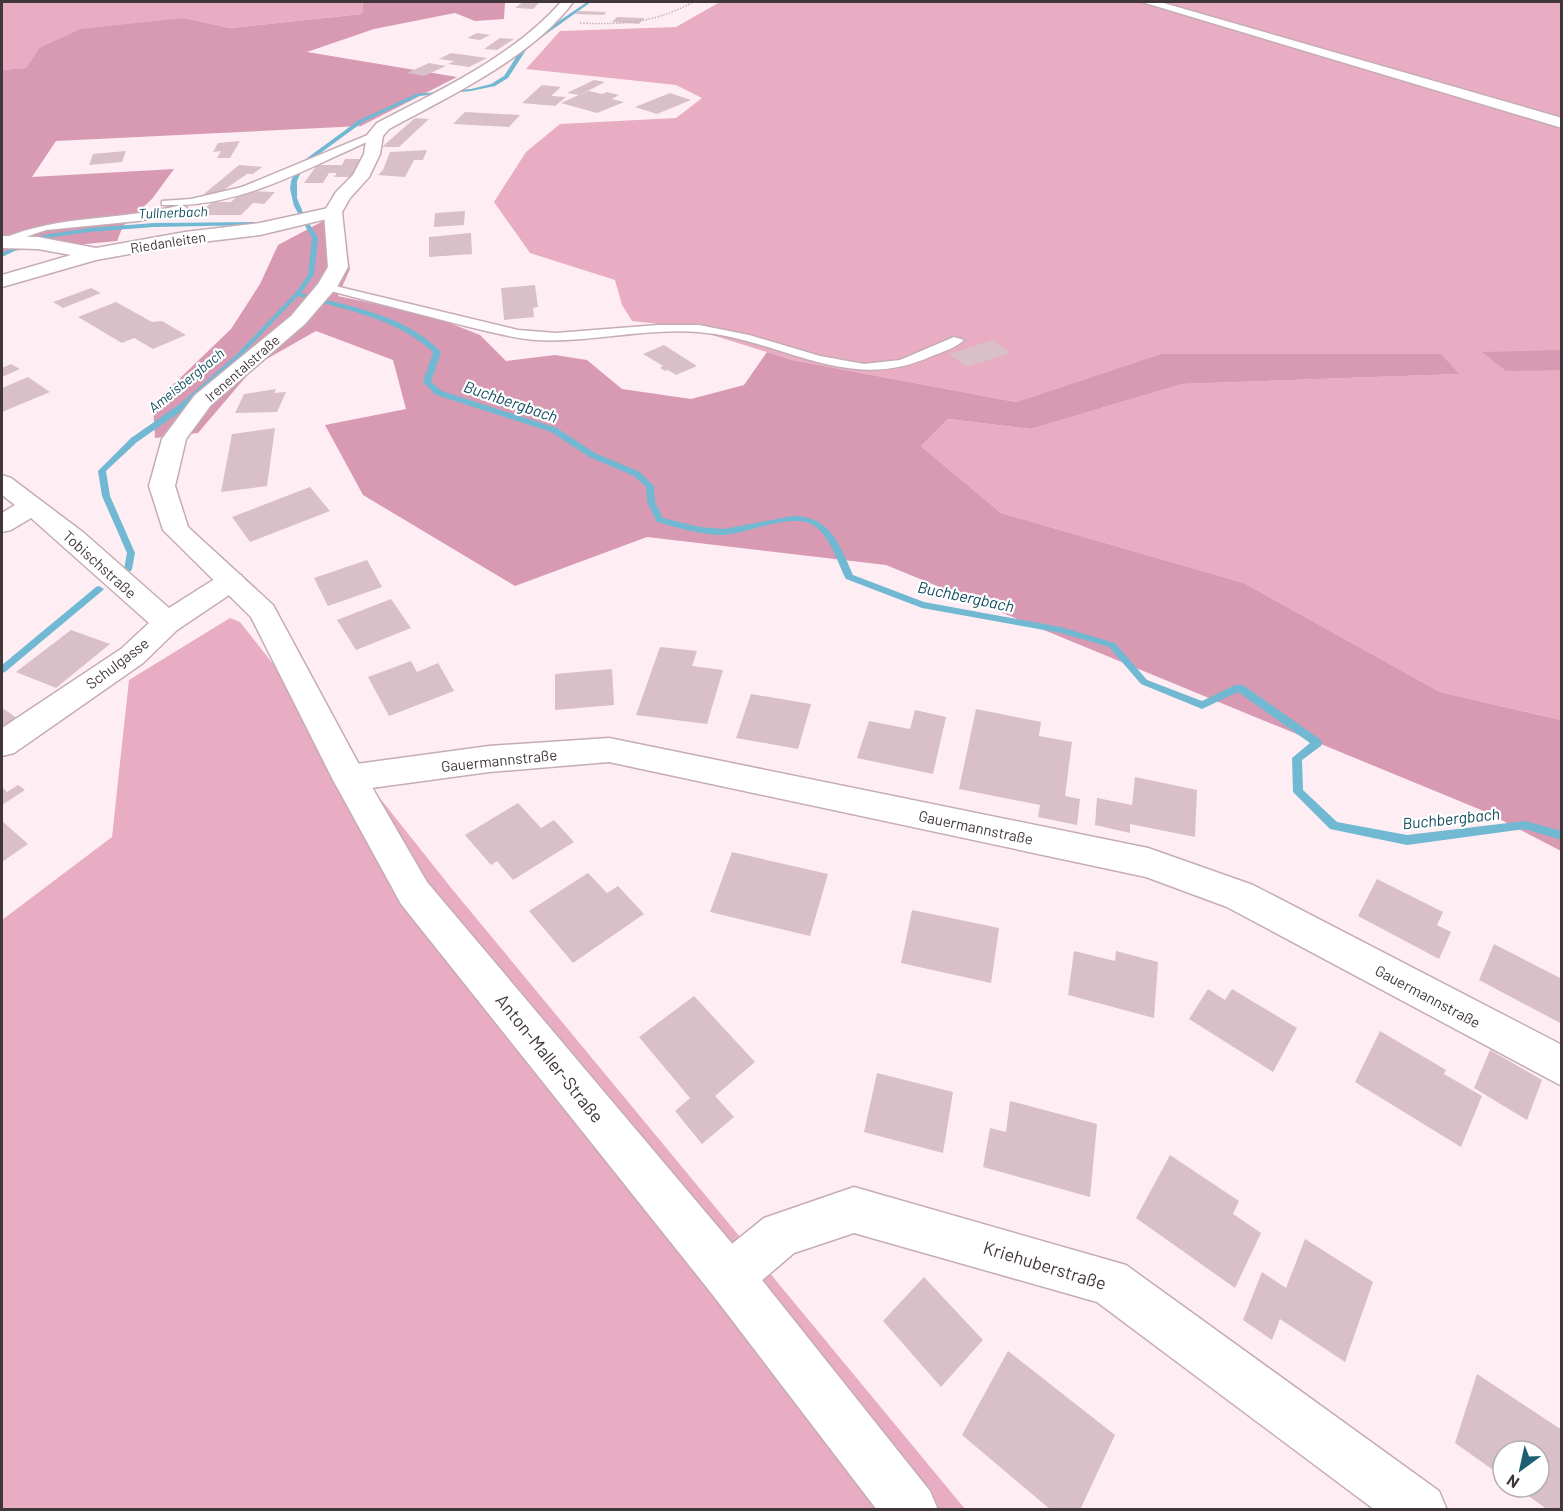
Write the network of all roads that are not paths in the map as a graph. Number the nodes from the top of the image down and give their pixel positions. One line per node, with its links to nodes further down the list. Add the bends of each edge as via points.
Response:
1 (567, 2): 4 (street, via 552,20 479,75 383,126)
2 (1148, 2): 3 (street)
3 (1562, 123)
4 (375, 135): 6 (lane, via 250,186); 7 (street, via 372,154 360,177)
5 (165, 203): 6 (lane)
6 (195, 203): 8 (lane, via 153,217 32,230)
7 (324, 215): 9 (street, Riedanleiten, via 279,226); 11 (street, Irenentalstraße, via 338,267)
8 (16, 242): 9 (street, Riedanleiten)
9 (96, 254): 10 (street)
10 (2, 281)
11 (319, 296): 12 (lane, via 532,336 700,329 737,334 863,367 905,363); 16 (street, Irenentalstraße, via 298,320 204,400 174,439 162,486 176,530)
12 (958, 340)
13 (2, 483): 14 (street, Tobischstraße)
14 (33, 506): 15 (street); 17 (street, Tobischstraße)
15 (2, 524)
16 (231, 581): 17 (street, Schulgasse); 19 (street, Anton-Maller-Straße, via 263,612)
17 (167, 623): 18 (street, Schulgasse, via 132,656)
18 (2, 744)
19 (349, 778): 20 (street, Gauermannstraße, via 489,759 609,750 1148,863 1240,897); 21 (street, Anton-Maller-Straße, via 414,893)
20 (1562, 1067)
21 (729, 1277): 22 (street, Anton-Maller-Straße); 23 (street, Kriehuberstraße, via 780,1234 854,1210 1109,1282)
22 (910, 1509)
23 (1420, 1509)

